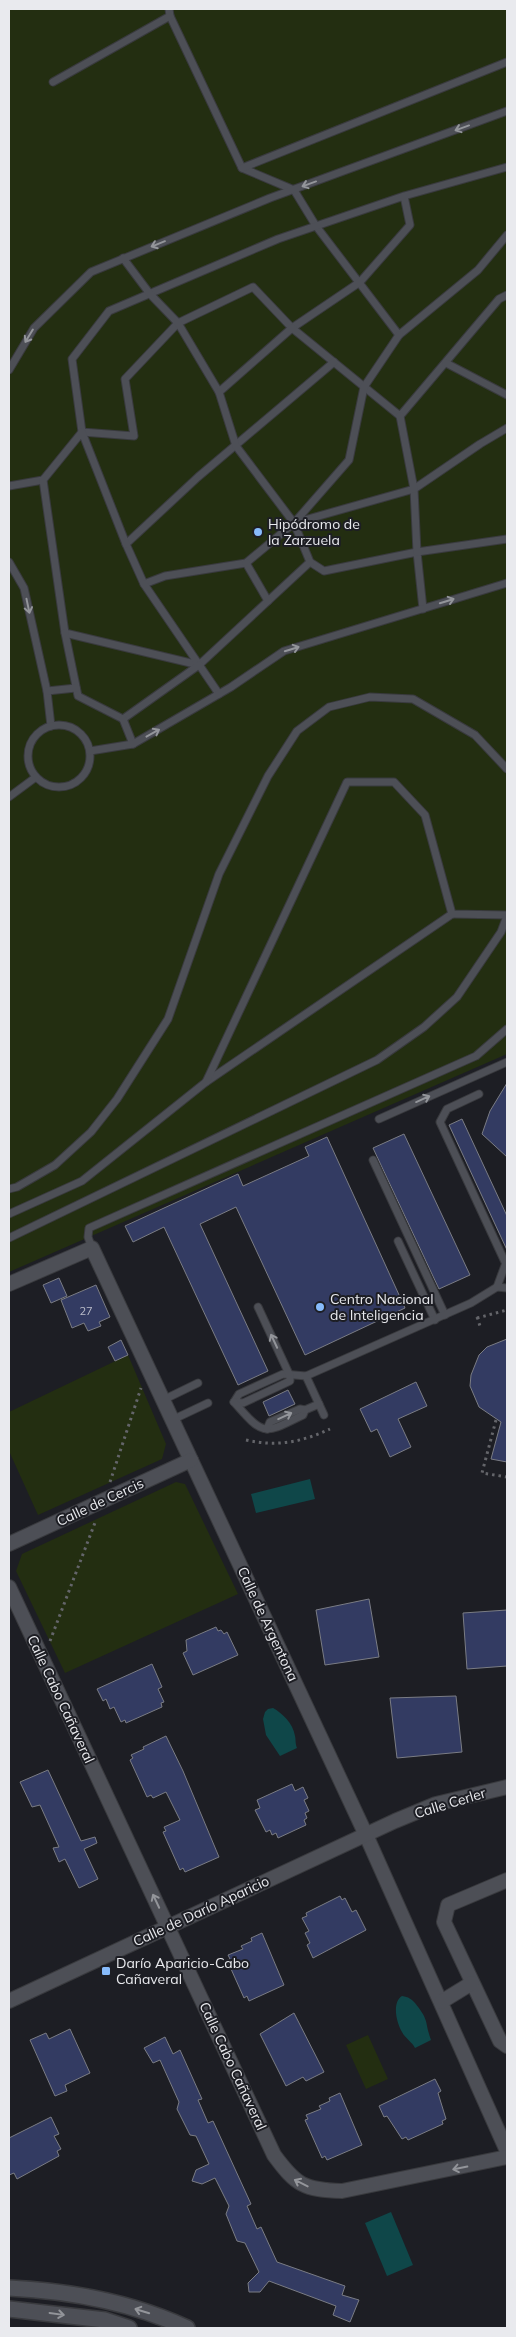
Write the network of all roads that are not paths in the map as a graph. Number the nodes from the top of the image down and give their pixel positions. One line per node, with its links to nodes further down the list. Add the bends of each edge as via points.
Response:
1 (169, 13): 3 (lane); 6 (lane)
2 (507, 62): 6 (lane)
3 (53, 82)
4 (507, 111): 7 (lane, one-way to 7)
5 (507, 167): 8 (lane)
6 (242, 168): 7 (lane)
7 (294, 190): 9 (lane); 11 (lane, one-way to 11)
8 (404, 196): 9 (lane); 12 (lane, via 410,225)
9 (316, 226): 12 (lane); 13 (lane)
10 (507, 235): 17 (lane, via 478,270)
11 (123, 258): 13 (lane); 20 (lane, one-way to 20, via 91,272 34,328)
12 (360, 282): 16 (lane); 17 (lane)
13 (150, 294): 15 (lane); 26 (lane, via 109,311 72,359)
14 (507, 295): 19 (lane, via 499,299)
15 (178, 323): 16 (lane, via 253,286); 22 (lane); 26 (lane, via 125,379 134,436)
16 (292, 328): 18 (lane); 22 (lane)
17 (399, 335): 21 (lane)
18 (334, 362): 21 (lane); 27 (lane)
19 (446, 363): 23 (lane); 24 (lane)
20 (9, 370)
21 (364, 387): 24 (lane); 31 (lane, via 349,460)
22 (219, 392): 27 (lane)
23 (507, 395)
24 (400, 416): 30 (lane)
25 (507, 428): 30 (lane)
26 (82, 432): 28 (lane); 33 (lane)
27 (236, 446): 31 (lane); 33 (lane)
28 (43, 480): 29 (lane); 42 (lane)
29 (9, 486)
30 (414, 489): 31 (lane); 34 (lane)
31 (294, 523): 36 (lane); 37 (lane)
32 (507, 539): 34 (lane)
33 (126, 544): 39 (lane)
34 (417, 552): 36 (lane, via 324,571); 41 (lane)
35 (9, 562): 45 (lane, one-way to 45, via 24,588)
36 (310, 562): 40 (lane)
37 (246, 563): 39 (lane, via 165,576); 40 (lane)
38 (507, 583): 41 (lane, one-way to 38)
39 (144, 584): 43 (lane)
40 (268, 601): 43 (lane)
41 (423, 609): 46 (lane, one-way to 41, via 284,651)
42 (65, 633): 43 (lane); 44 (lane)
43 (199, 665): 46 (lane); 47 (lane)
44 (76, 688): 45 (lane); 47 (lane, via 78,696)
45 (47, 691): 48 (lane)
46 (219, 694): 49 (lane, one-way to 46)
47 (123, 719): 49 (lane)
48 (51, 726): 50 (lane, via 62,724 76,730 87,741); 52 (lane, via 42,730 30,747 30,768)
49 (133, 744): 50 (lane)
50 (90, 752): 52 (lane, via 90,763 78,781 56,787)
51 (507, 769): 62 (lane, via 475,735 414,699 370,697 329,707 296,730 268,776 219,874 168,1019 117,1099 91,1132 55,1165)
52 (36, 777): 53 (lane)
53 (9, 797)
54 (452, 914): 55 (lane); 58 (lane); 58 (lane, via 426,815 394,782 347,782)
55 (507, 915): 64 (lane, via 501,932 457,997 424,1027 378,1060)
56 (507, 1030): 66 (lane, via 476,1056 89,1228)
57 (507, 1062): 60 (lane, one-way to 57)
58 (206, 1082): 63 (lane, via 82,1181)
59 (479, 1094): 67 (lane, via 447,1109 440,1122)
60 (379, 1119)
61 (373, 1160): 72 (lane)
62 (9, 1189)
63 (9, 1214)
64 (9, 1238)
65 (398, 1241): 73 (lane)
66 (92, 1248): 68 (street); 77 (street, Calle de Argentona)
67 (506, 1261): 69 (lane)
68 (9, 1284)
69 (497, 1287): 70 (lane); 72 (lane)
70 (507, 1288)
71 (258, 1307): 74 (lane, one-way to 71)
72 (445, 1315): 73 (lane)
73 (435, 1320): 75 (lane)
74 (290, 1376): 75 (lane); 79 (lane, one-way to 79, via 282,1374 239,1394 234,1402 256,1426 267,1429 270,1422)
75 (306, 1376): 79 (lane)
76 (198, 1383): 77 (lane)
77 (163, 1400): 81 (street, Calle de Argentona)
78 (208, 1403): 81 (lane)
79 (319, 1404): 80 (lane)
80 (324, 1415)
81 (172, 1420): 82 (street, Calle de Argentona)
82 (191, 1460): 83 (street, Calle de Cercis); 86 (street, Calle de Argentona)
83 (9, 1544)
84 (9, 1586): 88 (street, Calle Cabo Cañaveral, one-way to 84)
85 (507, 1787): 86 (street, Calle Cerler, via 436,1804)
86 (366, 1835): 88 (street, Calle de Darío Aparicio); 91 (street, Calle de Argentona)
87 (507, 1880): 89 (street, via 448,1905 444,1922)
88 (168, 1927): 90 (street, Calle de Darío Aparicio); 94 (street, Calle Cabo Cañaveral, one-way to 88, via 342,2191 316,2190 291,2177 274,2155)
89 (472, 1983): 91 (street); 92 (street, via 500,2041)
90 (9, 2001)
91 (440, 2002): 93 (street, Calle de Argentona)
92 (507, 2046)
93 (507, 2151)
94 (507, 2156)
95 (9, 2288): 98 (street, one-way to 95, via 107,2300 55,2291)
96 (9, 2309): 97 (street, one-way to 97, via 105,2320)
97 (129, 2328)
98 (187, 2328)

